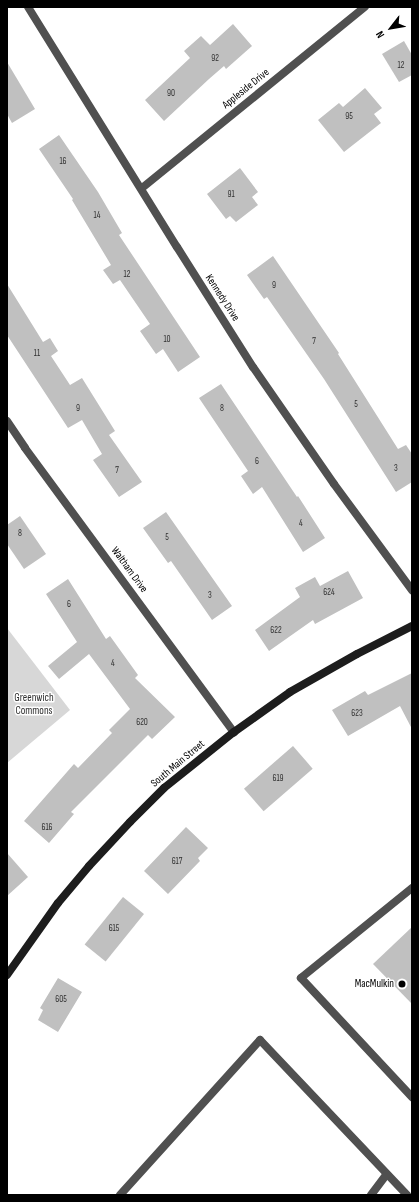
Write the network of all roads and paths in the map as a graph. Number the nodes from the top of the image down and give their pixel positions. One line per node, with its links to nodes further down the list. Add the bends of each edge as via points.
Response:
1 (28, 7): 3 (street, Kennedy Drive)
2 (365, 7): 3 (street, Appleside Drive)
3 (142, 188): 5 (street, Kennedy Drive, via 176,247 254,367 334,484)
4 (7, 421): 7 (street, Waltham Drive)
5 (412, 590)
6 (412, 626): 7 (street, South Main Street, via 290,692)
7 (234, 732): 9 (street, South Main Street, via 164,788 130,822 58,903)
8 (412, 888): 10 (street, via 301,978)
9 (7, 975)
10 (412, 1097)
11 (387, 1174): 12 (street, via 260,1040); 13 (street); 14 (street)
12 (120, 1195)
13 (372, 1195)
14 (407, 1195)

